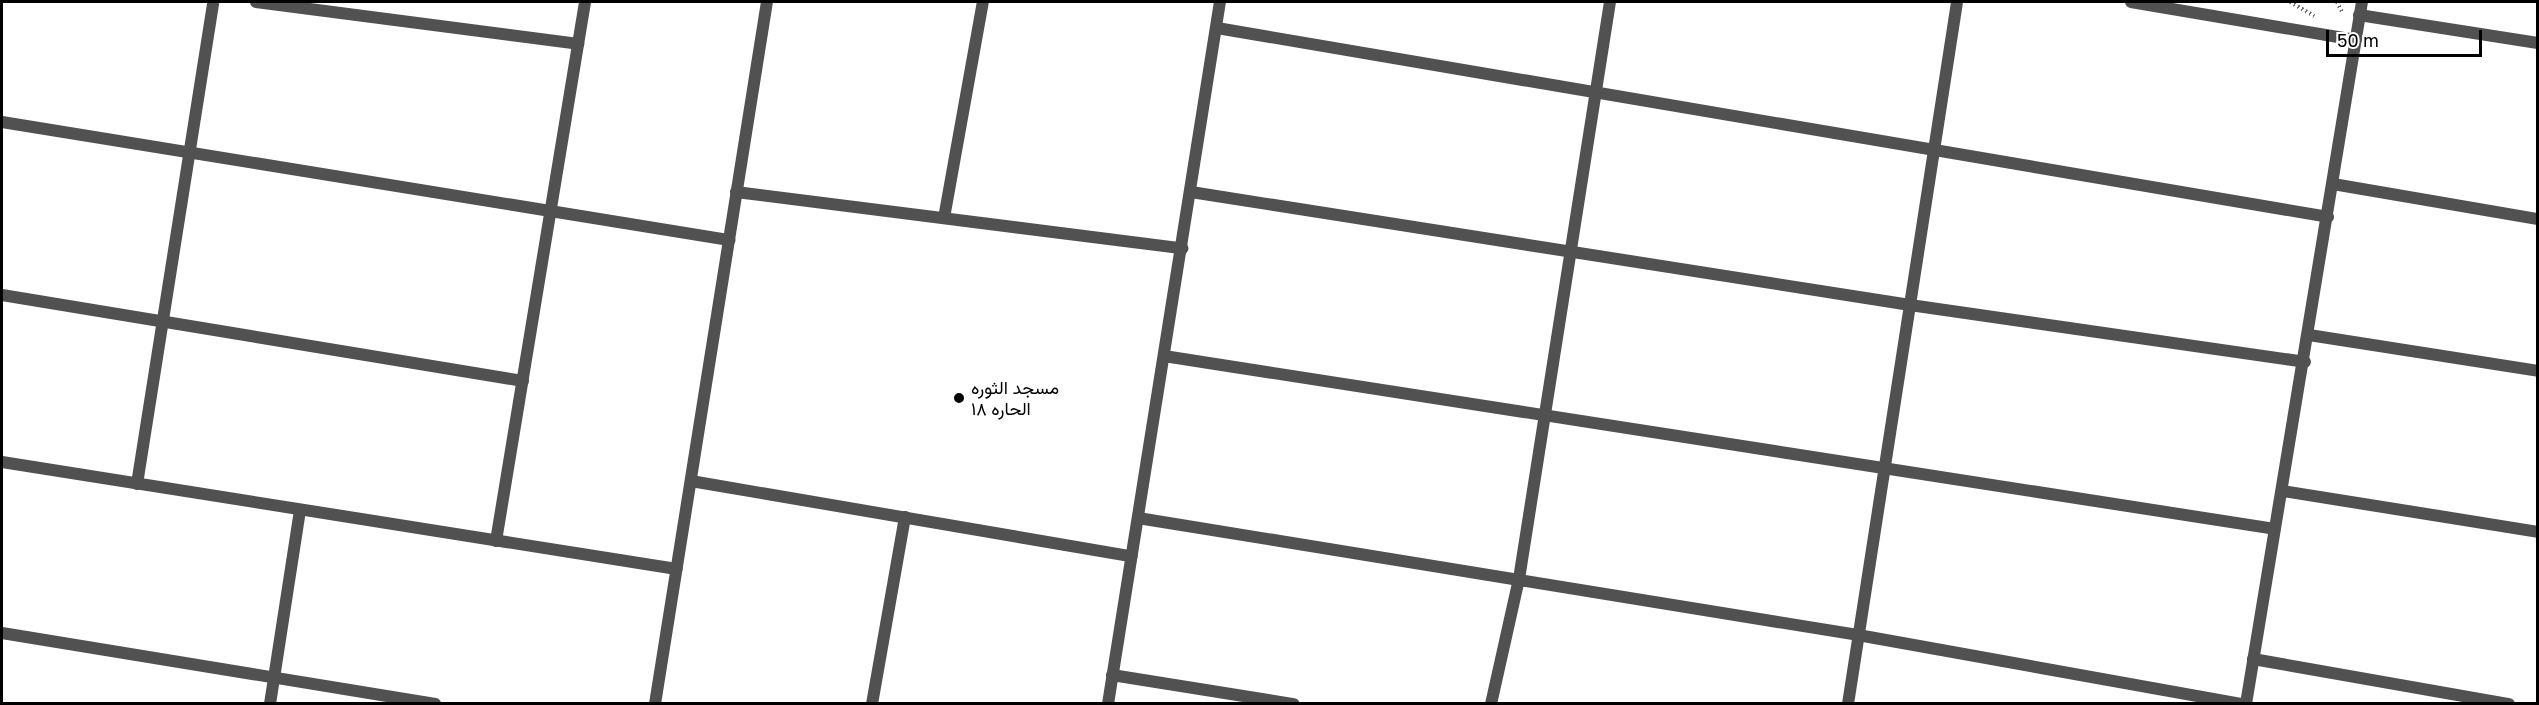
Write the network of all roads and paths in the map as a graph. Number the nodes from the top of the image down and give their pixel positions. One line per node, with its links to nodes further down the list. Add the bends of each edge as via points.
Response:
1 (213, 2): 19 (street)
2 (256, 2): 15 (street)
3 (585, 2): 15 (street)
4 (767, 2): 21 (street)
5 (983, 2): 25 (street)
6 (1220, 2): 12 (street)
7 (1610, 2): 16 (street)
8 (1957, 2): 18 (street)
9 (2131, 2): 13 (street)
10 (2362, 2): 11 (street)
11 (2360, 15): 13 (street); 14 (street)
12 (1217, 28): 16 (street); 22 (street)
13 (2355, 40): 20 (street)
14 (2538, 43)
15 (578, 44): 23 (street)
16 (1596, 92): 18 (street); 29 (street)
17 (2, 122): 19 (street)
18 (1934, 149): 24 (street); 31 (street)
19 (190, 152): 23 (street); 32 (street)
20 (2333, 184): 24 (street); 26 (street)
21 (736, 192): 25 (street); 27 (street)
22 (1191, 192): 28 (street); 29 (street)
23 (551, 211): 27 (street); 37 (street)
24 (2328, 217): 33 (street)
25 (944, 218): 28 (street)
26 (2538, 219)
27 (729, 240): 41 (street)
28 (1182, 248): 34 (street)
29 (1572, 252): 31 (street); 38 (street)
30 (2, 295): 32 (street)
31 (1910, 305): 35 (street); 40 (street)
32 (163, 321): 37 (street); 42 (street)
33 (2309, 335): 35 (street); 36 (street)
34 (1164, 356): 38 (street); 46 (street)
35 (2305, 362): 43 (street)
36 (2538, 371)
37 (523, 381): 49 (street)
38 (1547, 414): 40 (street); 52 (street)
39 (2, 462): 42 (street)
40 (1885, 466): 47 (street); 54 (street)
41 (691, 481): 45 (street); 51 (street)
42 (137, 484): 44 (street)
43 (2283, 491): 47 (street); 48 (street)
44 (300, 511): 49 (street); 57 (street)
45 (905, 517): 50 (street); 61 (street)
46 (1138, 518): 50 (street); 52 (street)
47 (2276, 529): 55 (street)
48 (2538, 532)
49 (496, 541): 51 (street)
50 (1132, 556): 56 (street)
51 (677, 569): 60 (street)
52 (1519, 579): 54 (street); 64 (street)
53 (2, 633): 57 (street)
54 (1858, 635): 65 (street); 66 (street)
55 (2253, 658): 67 (street); 68 (street)
56 (1112, 675): 62 (street); 63 (street)
57 (274, 677): 58 (street); 59 (street)
58 (270, 704)
59 (435, 704)
60 (655, 704)
61 (872, 704)
62 (1108, 704)
63 (1294, 704)
64 (1491, 704)
65 (1848, 704)
66 (2241, 704)
67 (2246, 704)
68 (2509, 704)

